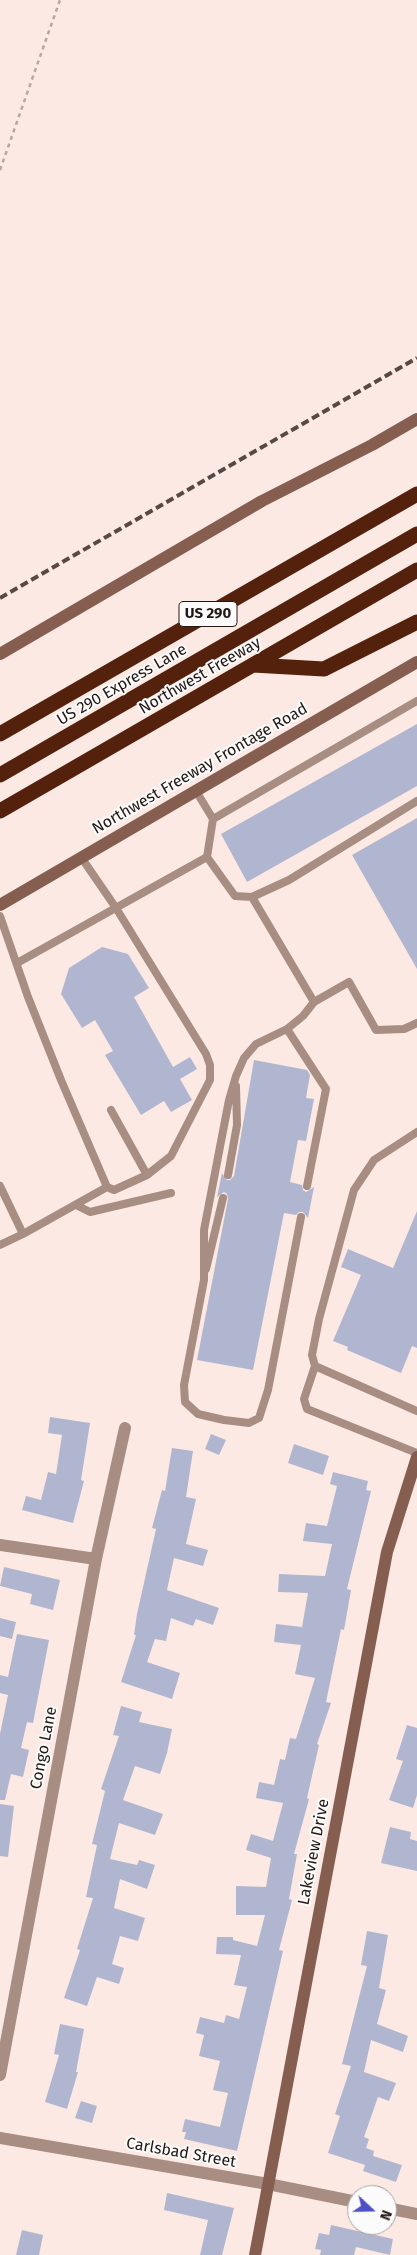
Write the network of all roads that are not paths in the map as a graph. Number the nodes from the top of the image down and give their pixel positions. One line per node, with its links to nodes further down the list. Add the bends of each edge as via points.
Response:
1 (417, 418): 6 (main road, via 262,502)
2 (417, 494): 10 (highway, US 290)
3 (417, 534): 11 (highway, US 290 Express Lane)
4 (417, 570): 7 (highway, Northwest Freeway)
5 (417, 622): 7 (highway, via 324,669)
6 (0, 654)
7 (253, 665): 14 (highway, Northwest Freeway)
8 (416, 665): 12 (main road, Northwest Freeway Frontage Road)
9 (417, 701): 15 (lane)
10 (0, 734)
11 (0, 775)
12 (196, 791): 15 (lane); 16 (main road, Northwest Freeway Frontage Road)
13 (417, 801): 18 (lane, via 289,880)
14 (0, 811)
15 (213, 819): 17 (lane)
16 (81, 857): 19 (main road, Northwest Freeway Frontage Road); 20 (lane)
17 (207, 857): 18 (lane, via 235,896); 20 (lane)
18 (252, 897): 25 (lane)
19 (0, 905)
20 (116, 908): 24 (lane); 31 (lane, via 210,1065 210,1080 171,1156)
21 (0, 916): 22 (lane)
22 (8, 935): 23 (lane); 24 (lane)
23 (0, 939)
24 (17, 962): 35 (lane, via 61,1080)
25 (314, 1002): 26 (lane, via 349,982 376,1030 404,1029); 27 (lane)
26 (417, 1023)
27 (287, 1029): 28 (lane, via 256,1044 244,1058); 34 (lane, via 326,1089)
28 (236, 1076): 32 (lane, via 237,1125); 42 (lane, via 204,1230)
29 (111, 1110): 31 (lane)
30 (417, 1132): 43 (lane, via 374,1160 354,1190 319,1319 312,1355)
31 (147, 1174): 35 (lane, via 114,1190)
32 (228, 1175)
33 (0, 1186): 40 (lane)
34 (307, 1186)
35 (107, 1187): 38 (lane)
36 (170, 1193): 38 (lane, via 90,1212)
37 (223, 1198): 42 (lane)
38 (76, 1205): 40 (lane)
39 (302, 1217): 42 (lane, via 263,1408 259,1418 249,1423 198,1414 186,1402 184,1385)
40 (23, 1234): 41 (lane)
41 (0, 1245)
42 (204, 1280)
43 (314, 1366): 44 (lane); 46 (lane, via 304,1399 307,1408)
44 (417, 1411)
45 (125, 1428): 49 (street, Congo Lane)
46 (417, 1453)
47 (417, 1457): 52 (main road, Lakeview Drive, via 387,1552)
48 (0, 1545): 49 (street)
49 (96, 1559): 50 (street, Congo Lane)
50 (0, 2075)
51 (0, 2138): 52 (street, Carlsbad Street)
52 (268, 2184): 53 (street, Carlsbad Street); 56 (main road, Lakeview Drive)
53 (347, 2200)
54 (397, 2210): 55 (street)
55 (417, 2214)
56 (255, 2255)

